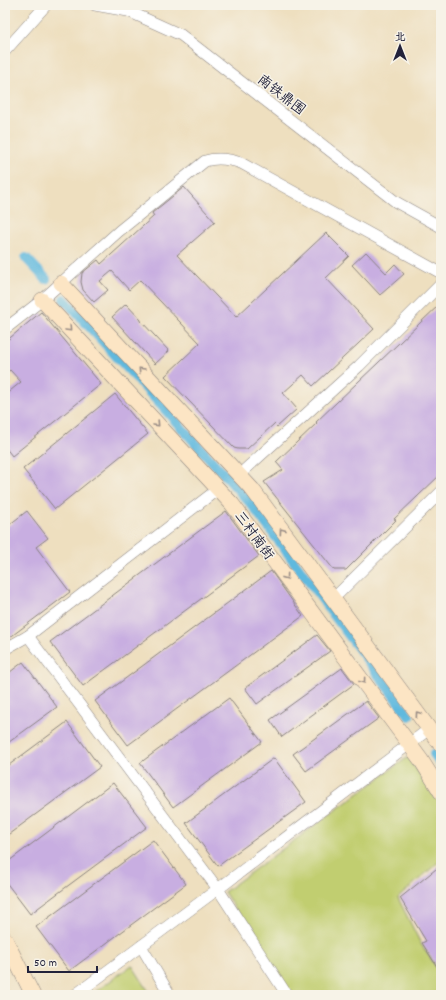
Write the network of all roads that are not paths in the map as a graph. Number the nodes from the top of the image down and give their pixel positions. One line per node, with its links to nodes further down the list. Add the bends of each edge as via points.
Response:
1 (46, 5): 3 (street)
2 (95, 5): 4 (street, 南铁鼎围, via 128,11 181,35 396,202)
3 (5, 51)
4 (441, 227)
5 (441, 273): 6 (street, via 241,163 228,158 212,158 119,231)
6 (61, 283): 8 (street); 10 (street, 三村南街, one-way to 6)
7 (441, 284): 10 (street, via 359,366)
8 (42, 300): 9 (street); 11 (street, 三村南街, one-way to 11)
9 (5, 329)
10 (239, 475): 13 (street, 三村南街, one-way to 10)
11 (218, 489): 14 (street); 17 (street, 三村南街, one-way to 17, via 232,504)
12 (441, 492): 13 (street)
13 (333, 599): 16 (street, 三村南街, one-way to 13)
14 (28, 636): 15 (street); 20 (street)
15 (5, 649)
16 (429, 729): 17 (street); 18 (street, 三村南街)
17 (408, 743): 19 (street, 三村南街); 20 (street)
18 (441, 745)
19 (441, 792)
20 (218, 889): 22 (street); 26 (street)
21 (5, 939): 23 (street)
22 (141, 946): 24 (street); 25 (street)
23 (32, 995)
24 (75, 995)
25 (170, 995)
26 (288, 995)

